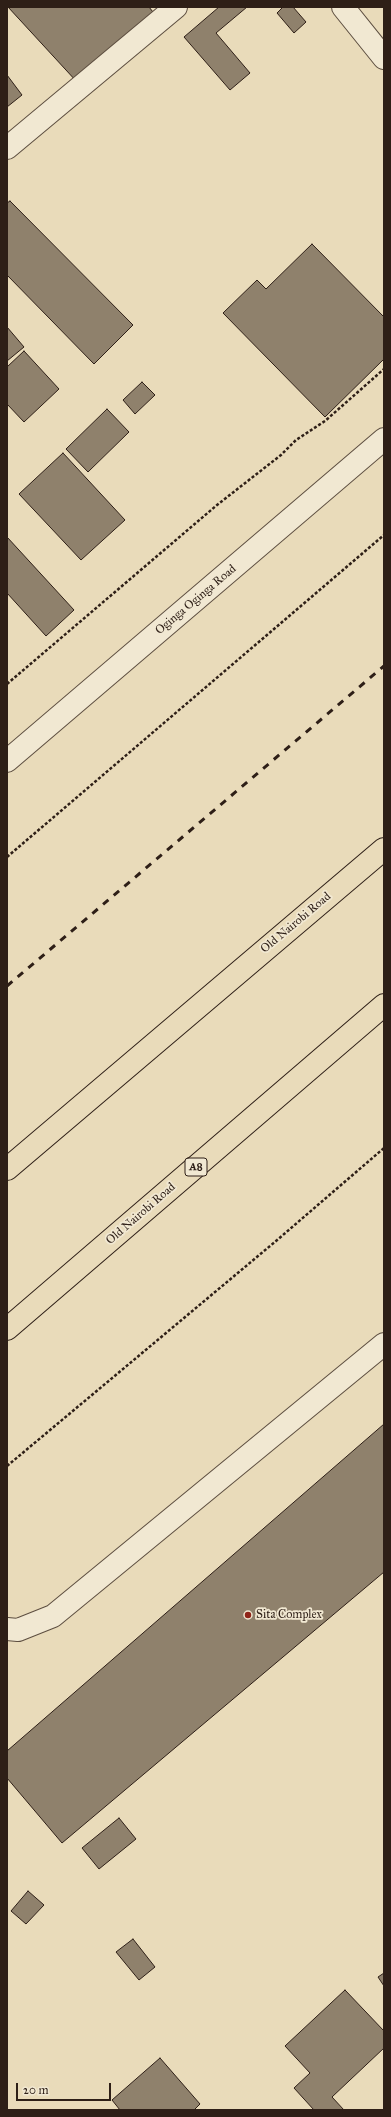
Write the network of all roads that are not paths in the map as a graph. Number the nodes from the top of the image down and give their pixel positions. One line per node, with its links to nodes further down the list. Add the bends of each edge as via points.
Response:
1 (176, 7): 4 (street)
2 (343, 7): 3 (street)
3 (384, 58)
4 (7, 148)
5 (384, 439): 6 (street, Oginga Oginga Road)
6 (7, 761)
7 (384, 849): 9 (highway, Old Nairobi Road)
8 (384, 1005): 10 (highway, Old Nairobi Road / A8)
9 (7, 1169)
10 (7, 1329)
11 (384, 1344): 12 (street, via 53,1616 18,1630)
12 (7, 1629)

